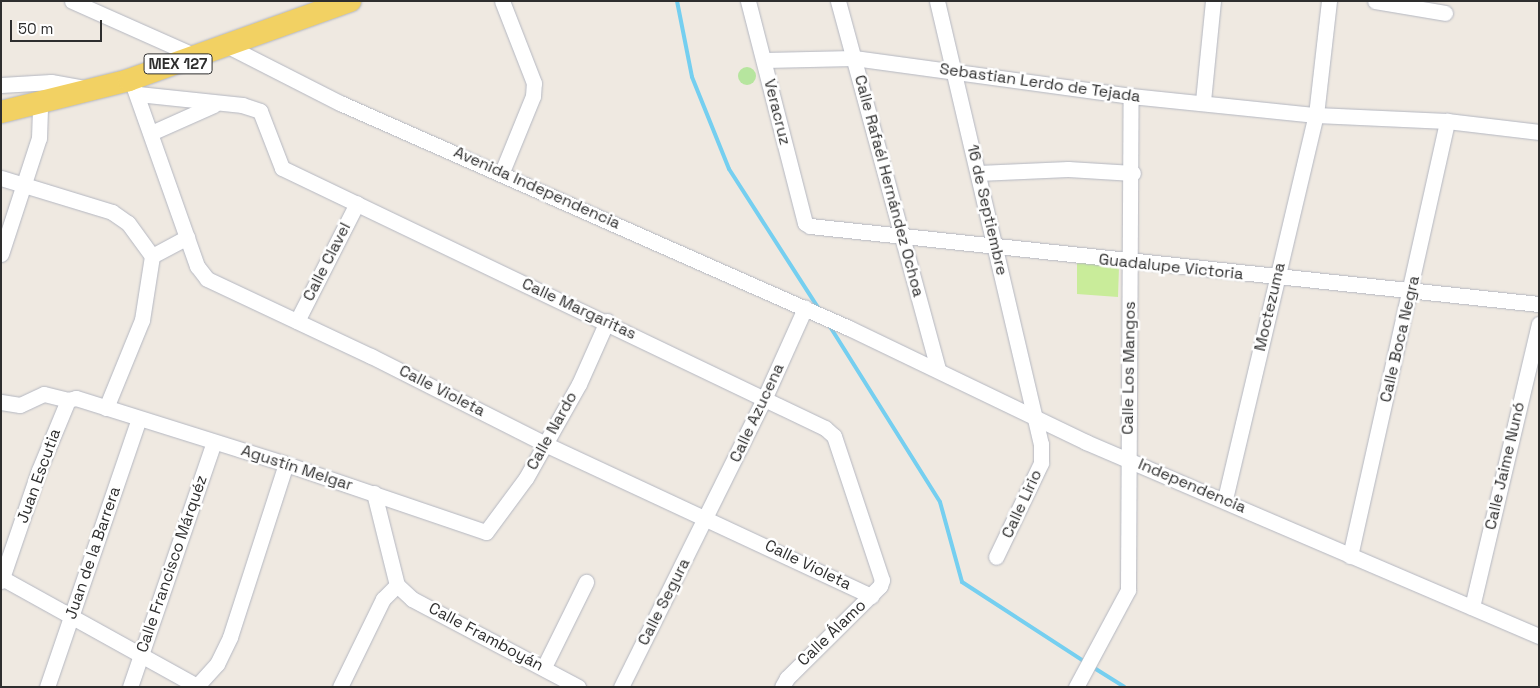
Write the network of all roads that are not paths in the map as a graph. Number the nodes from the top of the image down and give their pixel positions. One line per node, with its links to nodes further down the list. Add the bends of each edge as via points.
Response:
1 (72, 1): 12 (street)
2 (350, 1): 11 (main road, MEX 127)
3 (502, 1): 28 (street, via 534,83 533,96)
4 (748, 1): 14 (street, Veracruz)
5 (838, 1): 13 (street, Calle Rafaél Hernández Ochoa)
6 (937, 1): 15 (street, 16 de Septiembre)
7 (1213, 1): 20 (street)
8 (1329, 1): 24 (street, Moctezuma)
9 (1375, 1): 10 (street)
10 (1445, 13)
11 (226, 45): 12 (main road, MEX 127); 28 (street, Avenida Independencia, via 340,103)
12 (198, 57): 17 (main road, MEX 127)
13 (854, 58): 14 (street, Sebastian Lerdo de Tejada); 15 (street, Sebastian Lerdo de Tejada); 36 (street, Calle Rafaél Hernández Ochoa)
14 (764, 60): 34 (street, Veracruz)
15 (953, 71): 19 (street, Sebastian Lerdo de Tejada); 29 (street, 16 de Septiembre)
16 (1, 85): 18 (street, via 50,82)
17 (134, 87): 18 (main road, MEX 127); 22 (street, Calle Margaritas); 27 (street, Calle Violeta)
18 (86, 88): 21 (main road, MEX 127)
19 (1131, 96): 20 (street, Sebastian Lerdo de Tejada); 30 (street, Calle Los Mangos)
20 (1203, 101): 24 (street, Sebastian Lerdo de Tejada)
21 (40, 103): 23 (main road, MEX 127); 32 (street, via 39,138)
22 (215, 104): 27 (street, Calle Margaritas); 33 (street, Calle Margaritas, via 242,105 260,111 282,168)
23 (1, 112)
24 (1316, 115): 25 (street, Sebastian Lerdo de Tejada); 41 (street, Moctezuma)
25 (1447, 121): 26 (street, Sebastian Lerdo de Tejada); 42 (street, Calle Boca Negra)
26 (1539, 132)
27 (151, 133): 35 (street, Calle Violeta)
28 (502, 172): 44 (street, Avenida Independencia)
29 (978, 172): 30 (street, via 1068,168); 37 (street, 16 de Septiembre)
30 (1133, 173): 40 (street, Calle Los Mangos)
31 (1, 178): 32 (street)
32 (26, 185): 38 (street); 39 (street, via 112,212 128,223)
33 (357, 203): 45 (street, Calle Clavel); 46 (street, Calle Margaritas)
34 (805, 223): 36 (street, Guadalupe Victoria)
35 (187, 237): 39 (street); 45 (street, Calle Violeta, via 207,280)
36 (904, 237): 37 (street, Guadalupe Victoria); 49 (street, Calle Rafaél Hernández Ochoa)
37 (996, 248): 40 (street, Guadalupe Victoria); 55 (street, 16 de Septiembre)
38 (1, 253)
39 (152, 256): 53 (street, via 142,320)
40 (1131, 263): 41 (street, Guadalupe Victoria); 58 (street, Calle Los Mangos)
41 (1276, 278): 42 (street, Guadalupe Victoria); 61 (street, Moctezuma)
42 (1411, 291): 43 (street, Guadalupe Victoria); 64 (street, Calle Boca Negra)
43 (1539, 304)
44 (809, 310): 48 (street, Avenida Independencia); 50 (street, Calle Azucena)
45 (297, 321): 57 (street, Calle Violeta)
46 (607, 322): 50 (street, Calle Margaritas); 57 (street, Calle Nardo)
47 (1539, 324): 71 (street, Calle Jaime Nunó)
48 (850, 328): 49 (street, Independencia)
49 (938, 370): 55 (street, Independencia)
50 (765, 397): 62 (street, Calle Azucena); 67 (street, Calle Margaritas, via 825,428 834,436)
51 (68, 400): 52 (street, Agustín Melgar, via 44,394 20,405); 53 (street, Agustín Melgar, via 76,398); 66 (street, Juan Escutia, via 39,470)
52 (1, 402)
53 (106, 408): 54 (street, Agustín Melgar)
54 (139, 420): 56 (street, Agustín Melgar); 72 (street, Juan de la Barrera)
55 (1037, 420): 58 (street, Independencia); 65 (street, Calle Lirio, via 1041,463)
56 (214, 442): 59 (street, Agustín Melgar); 74 (street, Calle Francisco Márquéz)
57 (545, 444): 62 (street, Calle Violeta); 63 (street, Calle Nardo, via 526,478)
58 (1128, 459): 61 (street, Independencia); 76 (street, Calle Los Mangos, via 1128,590)
59 (286, 464): 60 (street, Agustín Melgar); 77 (street, via 230,637 216,664)
60 (374, 493): 63 (street, Agustín Melgar); 69 (street)
61 (1225, 499): 64 (street, Independencia)
62 (707, 517): 70 (street, Calle Violeta); 82 (street, Calle Segura)
63 (486, 532)
64 (1350, 556): 71 (street, Independencia)
65 (996, 557)
66 (2, 580): 72 (street)
67 (882, 580): 70 (street, Calle Álamo)
68 (586, 582): 75 (street)
69 (397, 585): 75 (street, Calle Framboyán, via 412,598); 80 (street, via 383,599)
70 (871, 596): 83 (street, Calle Álamo, via 786,678)
71 (1472, 608): 73 (street, Independencia)
72 (71, 616): 74 (street); 78 (street, Juan de la Barrera)
73 (1539, 636)
74 (141, 658): 77 (street); 79 (street, Calle Francisco Márquéz)
75 (544, 667): 81 (street, Calle Framboyán)
76 (1078, 683)
77 (198, 686)
78 (47, 687)
79 (130, 687)
80 (340, 687)
81 (578, 687)
82 (621, 687)
83 (782, 687)

